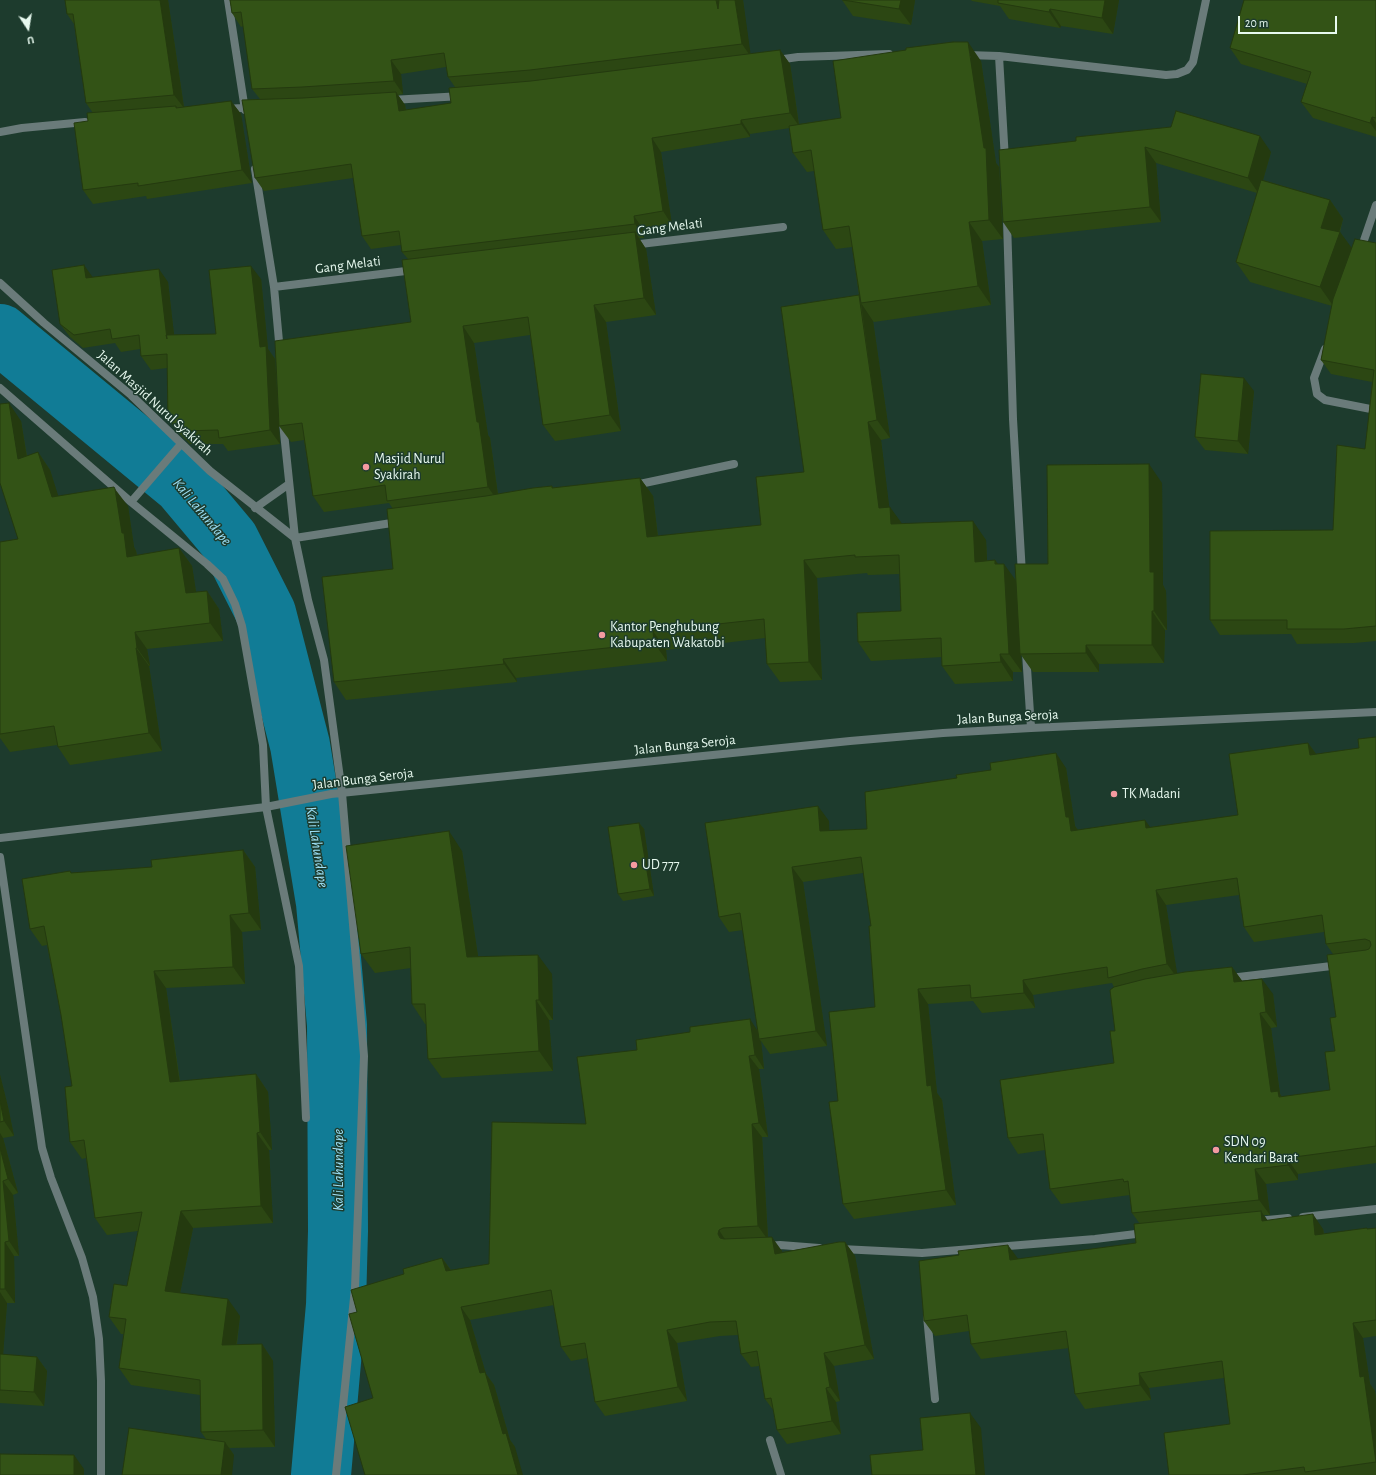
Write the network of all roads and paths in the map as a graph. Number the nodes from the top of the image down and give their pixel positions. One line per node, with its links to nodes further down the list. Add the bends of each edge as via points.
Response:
1 (228, 0): 11 (street)
2 (1206, 0): 5 (street, via 1193,62 1187,70 1177,74 1166,75)
3 (897, 54): 6 (street, via 798,57)
4 (958, 55): 5 (street)
5 (1000, 56): 15 (street)
6 (767, 61)
7 (470, 95): 8 (street)
8 (382, 101)
9 (260, 107): 11 (street)
10 (222, 110): 11 (street)
11 (245, 112)
12 (91, 122): 13 (street)
13 (0, 132)
14 (254, 162): 23 (street)
15 (1005, 171)
16 (1376, 205): 20 (street)
17 (1007, 209): 37 (street)
18 (783, 227): 19 (street, Gang Melati)
19 (626, 245)
20 (1359, 254)
21 (423, 269): 23 (street, Gang Melati)
22 (0, 283): 29 (street, Jalan Masjid Nurul Syakirah, via 44,324 131,395)
23 (274, 287): 25 (street)
24 (1328, 341): 27 (street, via 1314,378 1317,394 1325,400)
25 (280, 360)
26 (0, 388): 33 (street)
27 (1376, 410)
28 (283, 415): 31 (street)
29 (181, 444): 33 (street); 34 (street, Jalan Masjid Nurul Syakirah)
30 (734, 464): 32 (street)
31 (289, 484): 34 (street); 36 (street)
32 (628, 486)
33 (133, 500): 42 (street, via 223,579 231,593 242,626 263,745)
34 (255, 508): 36 (street, Jalan Masjid Nurul Syakirah)
35 (409, 521): 36 (street)
36 (295, 538): 41 (street, via 324,660)
37 (1022, 583)
38 (1026, 645): 40 (street)
39 (1376, 712): 40 (street, Jalan Bunga Seroja)
40 (1031, 728): 41 (street, Jalan Bunga Seroja, via 850,741)
41 (342, 793): 42 (street, Jalan Bunga Seroja); 56 (street, via 364,1056 355,1288)
42 (266, 807): 43 (street, Jalan Bunga Seroja); 47 (street, via 299,966)
43 (0, 838)
44 (0, 857): 55 (street, via 42,1148 82,1258 93,1297 101,1374)
45 (1348, 964): 46 (street)
46 (1222, 979)
47 (306, 1118)
48 (1376, 1209): 49 (street)
49 (1249, 1222)
50 (1154, 1232): 51 (street, via 922,1257 780,1245)
51 (757, 1246)
52 (926, 1307): 53 (street)
53 (935, 1400)
54 (770, 1440): 57 (street)
55 (101, 1475)
56 (336, 1475)
57 (781, 1475)

